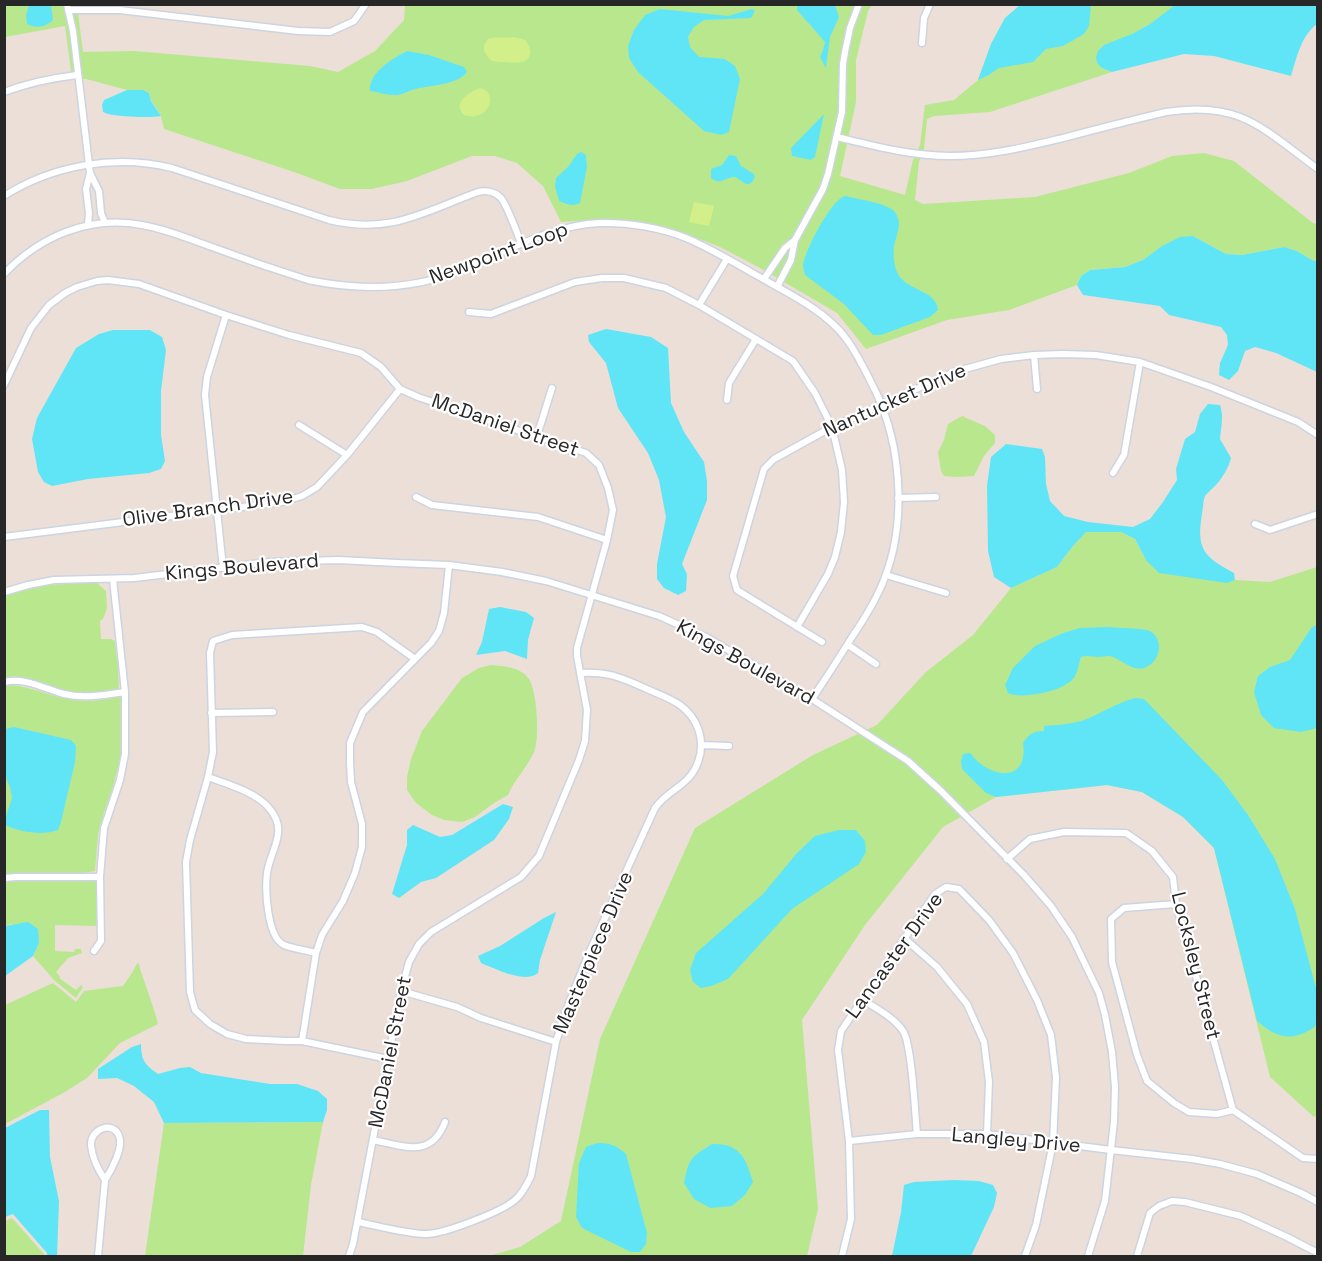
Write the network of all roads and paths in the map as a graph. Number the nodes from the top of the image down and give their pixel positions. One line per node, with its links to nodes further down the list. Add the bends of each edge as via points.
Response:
1 (366, 4): 4 (street, via 354,21 330,32)
2 (859, 4): 8 (street, via 845,52)
3 (930, 4): 5 (street, via 924,18)
4 (68, 8): 6 (street)
5 (922, 43)
6 (77, 75): 7 (street); 9 (street)
7 (4, 92)
8 (837, 137): 10 (street, via 896,151 974,156 1166,112 1204,108 1244,118 1261,127); 15 (street, via 823,189)
9 (89, 165): 11 (street); 12 (street, via 36,179); 16 (street, via 159,164 354,225 404,221 487,191 503,202)
10 (1317, 169)
11 (90, 172): 13 (street, via 99,191); 14 (street, via 86,189)
12 (4, 196)
13 (105, 223): 14 (street, Newpoint Loop); 16 (street, Newpoint Loop, via 160,229 308,280 358,287 412,285 440,278)
14 (88, 225): 18 (street, Newpoint Loop, via 43,242)
15 (795, 240): 19 (street); 20 (street, via 791,260)
16 (521, 243): 17 (street, Newpoint Loop, via 576,226 627,224 686,238)
17 (728, 259): 19 (street, Newpoint Loop); 21 (street)
18 (4, 273)
19 (764, 279): 20 (street, Newpoint Loop)
20 (777, 287): 32 (street, Newpoint Loop, via 836,326 852,346)
21 (699, 304): 22 (street, via 666,288 624,278 602,278 575,282 491,314); 24 (street)
22 (469, 312)
23 (226, 315): 27 (street, McDaniel Street, via 139,284 108,280 86,283 65,293 42,312); 29 (street, McDaniel Street, via 289,336 361,353 381,367); 42 (street, via 205,395)
24 (756, 339): 31 (street, via 729,383); 34 (street, via 793,361 815,393)
25 (1034, 355): 26 (street, Nantucket Drive, via 1096,355); 30 (street); 32 (street, Nantucket Drive, via 954,372)
26 (1140, 362): 35 (street, Nantucket Drive, via 1298,422); 38 (street, via 1124,455)
27 (4, 386)
28 (552, 388): 36 (street)
29 (400, 389): 36 (street, McDaniel Street); 37 (street, Olive Branch Drive)
30 (1037, 389)
31 (727, 400)
32 (882, 405): 34 (street, Nantucket Drive); 41 (street, Newpoint Loop, via 893,443)
33 (298, 425): 37 (street)
34 (831, 427): 54 (street, via 842,470 841,532 828,574); 54 (street, Nantucket Drive, via 774,459 764,469 733,576 737,590)
35 (1317, 435)
36 (537, 436): 46 (street, McDaniel Street, via 586,453 599,465 613,510)
37 (347, 454): 42 (street, Olive Branch Drive, via 317,487 302,496)
38 (1113, 473)
39 (416, 497): 46 (street, via 432,505 538,517)
40 (936, 497): 41 (street)
41 (898, 498): 49 (street, Newpoint Loop, via 894,546)
42 (217, 510): 45 (street, Olive Branch Drive); 48 (street)
43 (1317, 514): 44 (street, via 1270,530)
44 (1255, 524)
45 (4, 537)
46 (607, 540): 53 (street, McDaniel Street)
47 (449, 566): 48 (street, Kings Boulevard, via 338,561 270,562); 53 (street, Kings Boulevard, via 546,580); 57 (street, via 439,631)
48 (223, 568): 50 (street, Kings Boulevard)
49 (886, 575): 52 (street); 56 (street, Newpoint Loop)
50 (113, 579): 51 (street, Kings Boulevard, via 54,580); 61 (street)
51 (4, 592)
52 (946, 593)
53 (591, 594): 59 (street, McDaniel Street, via 577,648); 62 (street, Kings Boulevard, via 659,616 706,637)
54 (797, 627): 55 (street, Nantucket Drive)
55 (822, 642)
56 (848, 645): 58 (street); 62 (street, Newpoint Loop)
57 (415, 659): 64 (street, via 377,632 362,627 232,635 213,641); 74 (street, via 363,712 350,743 351,782 362,824 362,847 343,901)
58 (876, 664)
59 (580, 673): 65 (street, via 617,676 678,704 695,721); 75 (street, McDaniel Street, via 587,710 585,741 539,856 521,877 431,932 409,962)
60 (4, 682): 61 (street, via 12,680 90,697)
61 (125, 692): 69 (street, via 125,754 104,828)
62 (812, 699): 68 (street, Kings Boulevard, via 908,761)
63 (273, 712): 64 (street)
64 (211, 713): 67 (street, via 213,752)
65 (701, 745): 66 (street); 78 (street, Masterpiece Drive, via 699,761 691,776 658,803 651,814 589,953)
66 (729, 746)
67 (208, 777): 74 (street, via 247,791 268,807 278,823 278,837 267,873 272,931 283,945); 77 (street, via 186,862 190,992 195,1010 227,1034 246,1039)
68 (1007, 859): 71 (street, Locksley Street, via 1030,839 1064,832 1126,833 1152,851 1173,877); 87 (street, Kings Boulevard, via 1051,906 1072,937 1099,993 1115,1087)
69 (100, 877): 70 (street); 73 (street, via 101,941)
70 (4, 878)
71 (1176, 904): 80 (street, Locksley Street); 80 (street, via 1124,908 1111,919 1112,962 1134,1045 1148,1081 1174,1103 1189,1112 1217,1114)
72 (904, 938): 76 (street, Lancaster Drive); 83 (street, via 937,966 967,1004 984,1042 989,1082); 86 (street, Lancaster Drive, via 935,894 946,887 959,889 989,920 1012,953 1051,1035 1056,1077)
73 (94, 951)
74 (316, 953): 77 (street)
75 (401, 991): 78 (street); 79 (street, McDaniel Street)
76 (862, 999): 82 (street, via 896,1022 905,1033); 85 (street, Lancaster Drive, via 841,1031 838,1050)
77 (302, 1041): 79 (street)
78 (556, 1042): 91 (street, Masterpiece Drive, via 533,1169 516,1200 496,1212 435,1234)
79 (388, 1059): 84 (street, McDaniel Street)
80 (1233, 1110): 88 (street, via 1303,1158)
81 (445, 1122): 84 (street, via 439,1137 423,1146)
82 (917, 1134): 83 (street, Langley Drive); 85 (street, Langley Drive)
83 (987, 1134): 86 (street, Langley Drive)
84 (373, 1140): 91 (street, McDaniel Street)
85 (849, 1141): 95 (street, Lancaster Drive, via 851,1219)
86 (1053, 1143): 87 (street, Langley Drive); 96 (street, Lancaster Drive, via 1036,1225)
87 (1111, 1150): 90 (street, Langley Drive, via 1220,1164 1257,1174); 97 (street, Kings Boulevard, via 1105,1201)
88 (1317, 1159)
89 (105, 1180): 89 (street, via 121,1139 113,1129 101,1128 90,1143); 93 (street)
90 (1317, 1202)
91 (358, 1222): 94 (street, McDaniel Street)
92 (1317, 1253): 98 (street, via 1241,1216 1172,1201 1150,1213)
93 (98, 1257)
94 (349, 1257)
95 (842, 1257)
96 (1025, 1257)
97 (1088, 1257)
98 (1137, 1257)

